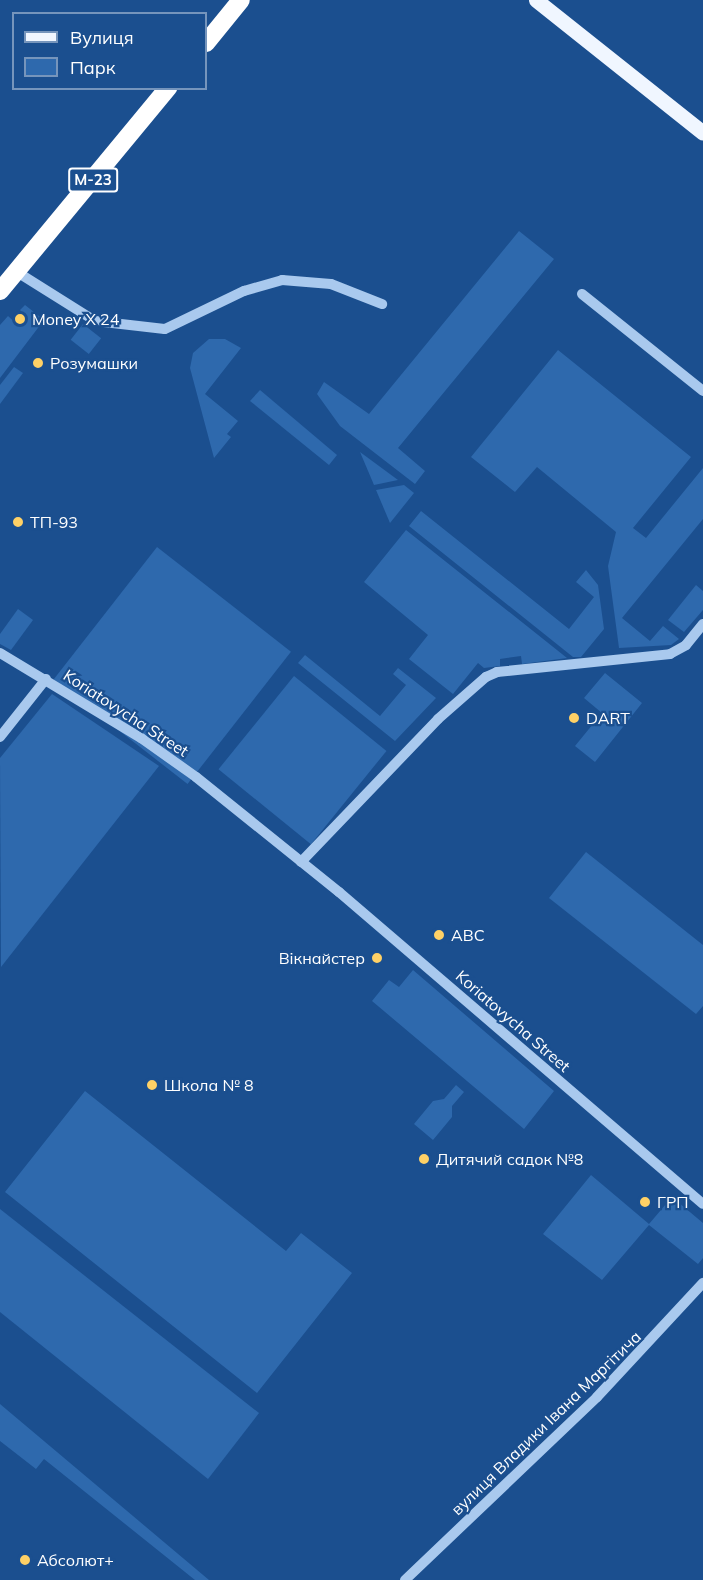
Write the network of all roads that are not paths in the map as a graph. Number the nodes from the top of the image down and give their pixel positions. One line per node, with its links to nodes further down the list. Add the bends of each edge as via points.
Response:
1 (241, 0): 3 (highway)
2 (536, 0): 5 (main road)
3 (207, 42)
4 (166, 90): 6 (highway, М-23)
5 (703, 133)
6 (17, 272): 7 (highway, М-23); 9 (street, via 95,321 165,329 244,291 282,280 331,284)
7 (0, 291)
8 (582, 294): 10 (street)
9 (382, 304)
10 (703, 391)
11 (703, 624): 15 (street, via 686,645 670,654 497,672 486,677 438,719)
12 (0, 653): 13 (street, Koriatovycha Street)
13 (46, 679): 14 (street, Koriatovycha Street); 15 (street, Koriatovycha Street, via 167,756)
14 (0, 737)
15 (301, 862): 16 (street, Koriatovycha Street)
16 (703, 1204)
17 (703, 1283): 18 (street, вулиця Владики Івана Маргітича, via 597,1397)
18 (405, 1580)

